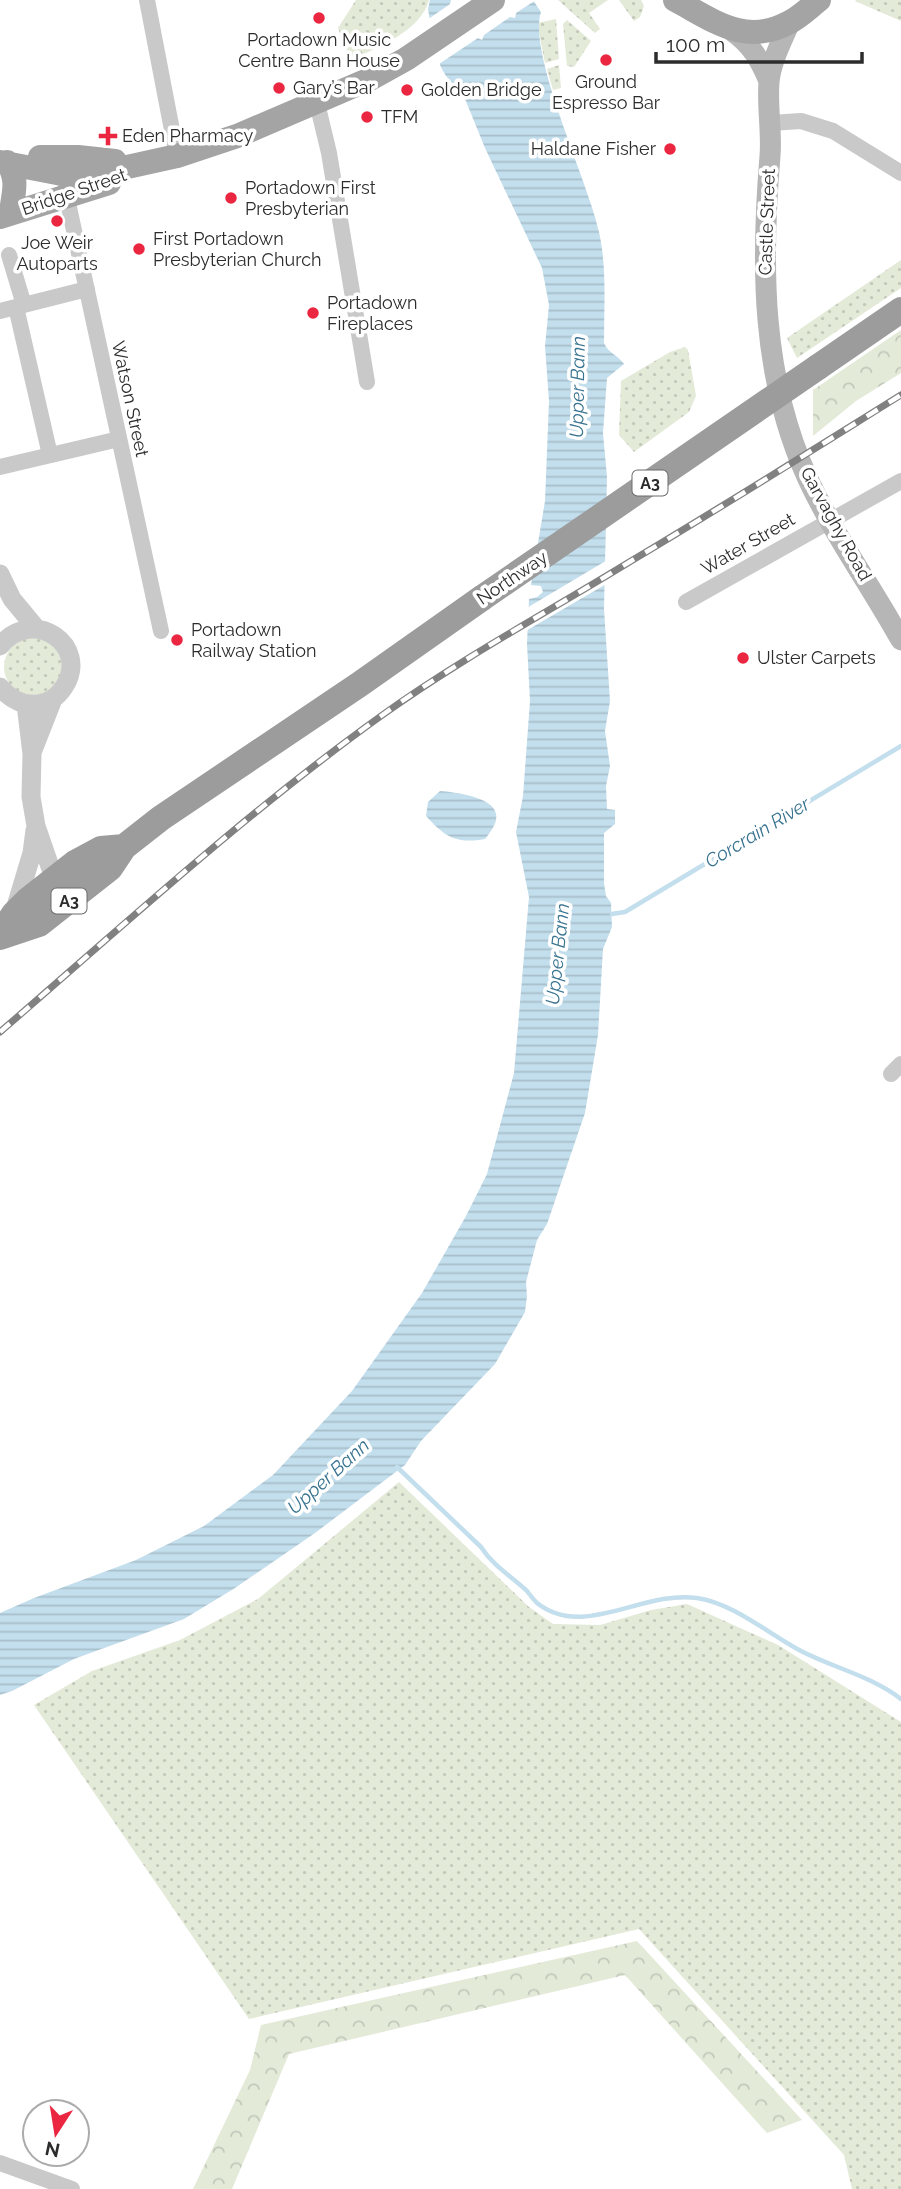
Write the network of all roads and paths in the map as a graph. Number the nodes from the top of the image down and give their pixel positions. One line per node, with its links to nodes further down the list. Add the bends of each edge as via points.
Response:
1 (147, 0): 10 (street)
2 (493, 0): 8 (main road, Bridge Street, via 394,65)
3 (676, 0): 6 (main road)
4 (819, 0): 5 (main road)
5 (790, 22): 6 (main road, via 763,30); 7 (main road, Castle Street)
6 (732, 31): 7 (main road, Castle Street, via 755,51)
7 (769, 82): 9 (main road, Castle Street)
8 (317, 103): 10 (main road, Bridge Street); 22 (street)
9 (771, 123): 13 (street, via 801,121 833,131); 21 (main road, Castle Street, via 764,247)
10 (177, 156): 12 (main road, Bridge Street)
11 (6, 162): 14 (main road); 15 (main road, via 14,171 15,184)
12 (147, 164): 14 (main road, Bridge Street); 14 (main road, Bridge Street, via 123,179)
13 (901, 173)
14 (69, 176): 15 (main road, Bridge Street); 18 (street, Watson Street)
15 (4, 212)
16 (26, 250): 17 (street)
17 (4, 257): 19 (street)
18 (87, 289): 19 (street); 23 (street, Watson Street)
19 (13, 308): 24 (street)
20 (901, 310): 40 (highway, Northway / A3, bridge, via 161,818 124,847 110,868)
21 (773, 362): 27 (main road, Garvaghy Road, via 790,433)
22 (367, 382)
23 (119, 439): 24 (street); 32 (street, Watson Street)
24 (50, 455): 25 (street)
25 (0, 467)
26 (901, 481): 27 (street, Water Street)
27 (830, 519): 30 (street, Water Street); 34 (main road, Garvaghy Road)
28 (0, 574): 29 (street)
29 (12, 599): 31 (street); 33 (street)
30 (686, 602)
31 (36, 628): 33 (street); 36 (street, via 59,638 70,659 68,681)
32 (161, 631)
33 (6, 640)
34 (901, 640)
35 (0, 687): 37 (street)
36 (53, 699): 37 (street); 38 (street)
37 (26, 704): 38 (street)
38 (32, 754): 39 (street)
39 (36, 826): 40 (street); 41 (street, via 32,853)
40 (62, 891): 41 (highway, Northway / A3, via 28,900)
41 (5, 929)
42 (0, 2163): 43 (street)
43 (72, 2189)

